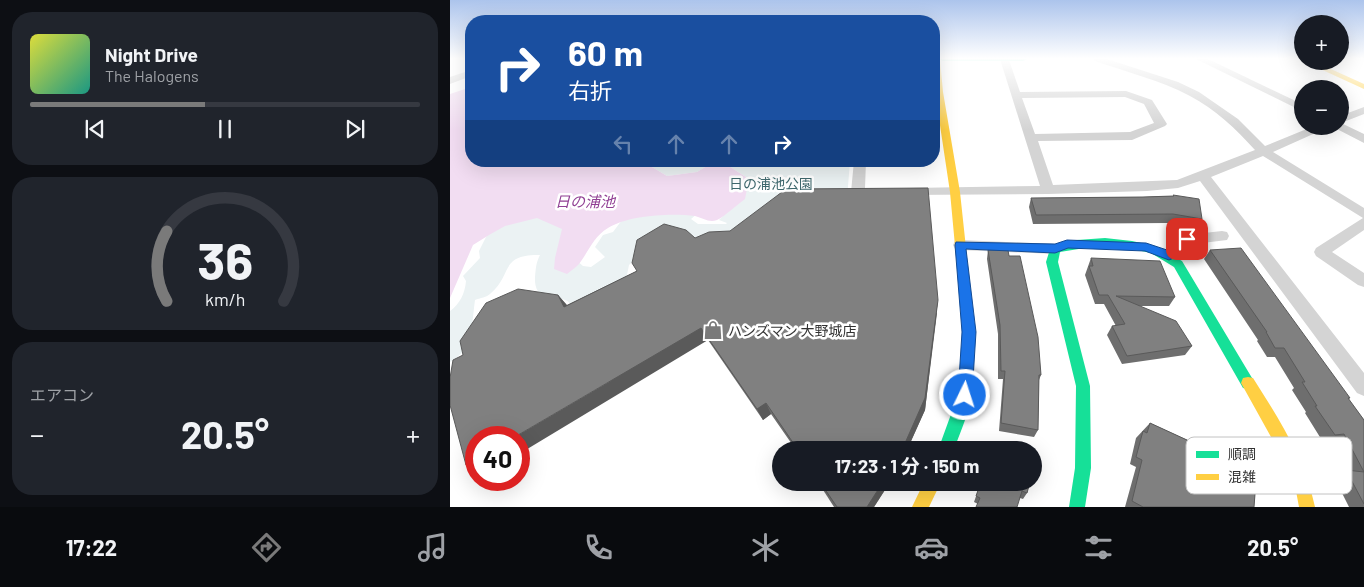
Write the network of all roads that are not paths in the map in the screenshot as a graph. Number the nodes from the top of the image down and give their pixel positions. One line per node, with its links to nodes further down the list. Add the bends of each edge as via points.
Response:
1 (1012, 83): 6 (street)
2 (1171, 83): 15 (street, via 1195,94 1234,121)
3 (1250, 83): 8 (street)
4 (1353, 83): 5 (street)
5 (1364, 88)
6 (1017, 95): 13 (street); 13 (street, via 1126,94 1148,102 1161,124 1132,136)
7 (940, 98): 19 (street)
8 (1294, 104)
9 (1364, 110): 10 (street)
10 (1349, 116)
11 (1349, 131): 14 (street)
12 (1303, 135): 15 (street)
13 (1030, 138): 18 (street)
14 (1364, 139)
15 (1263, 151): 17 (street); 20 (street)
16 (860, 167): 19 (street, via 858,192)
17 (1203, 176): 18 (street, via 1178,184 1147,187); 27 (street)
18 (1048, 190): 19 (street)
19 (955, 192): 23 (street)
20 (1364, 214)
21 (1364, 223): 26 (street, via 1321,252)
22 (1222, 236): 25 (street, via 1182,240)
23 (960, 245): 24 (street); 29 (street, via 969,332 965,395)
24 (1055, 249): 25 (street, via 1067,244 1146,247); 33 (street, via 1052,262 1083,386 1083,468)
25 (1169, 256): 28 (street, via 1178,264)
26 (1364, 281)
27 (1364, 387)
28 (1280, 437)
29 (949, 441)
30 (928, 491): 32 (street)
31 (1306, 494): 34 (street)
32 (920, 507)
33 (1077, 507)
34 (1308, 507)

